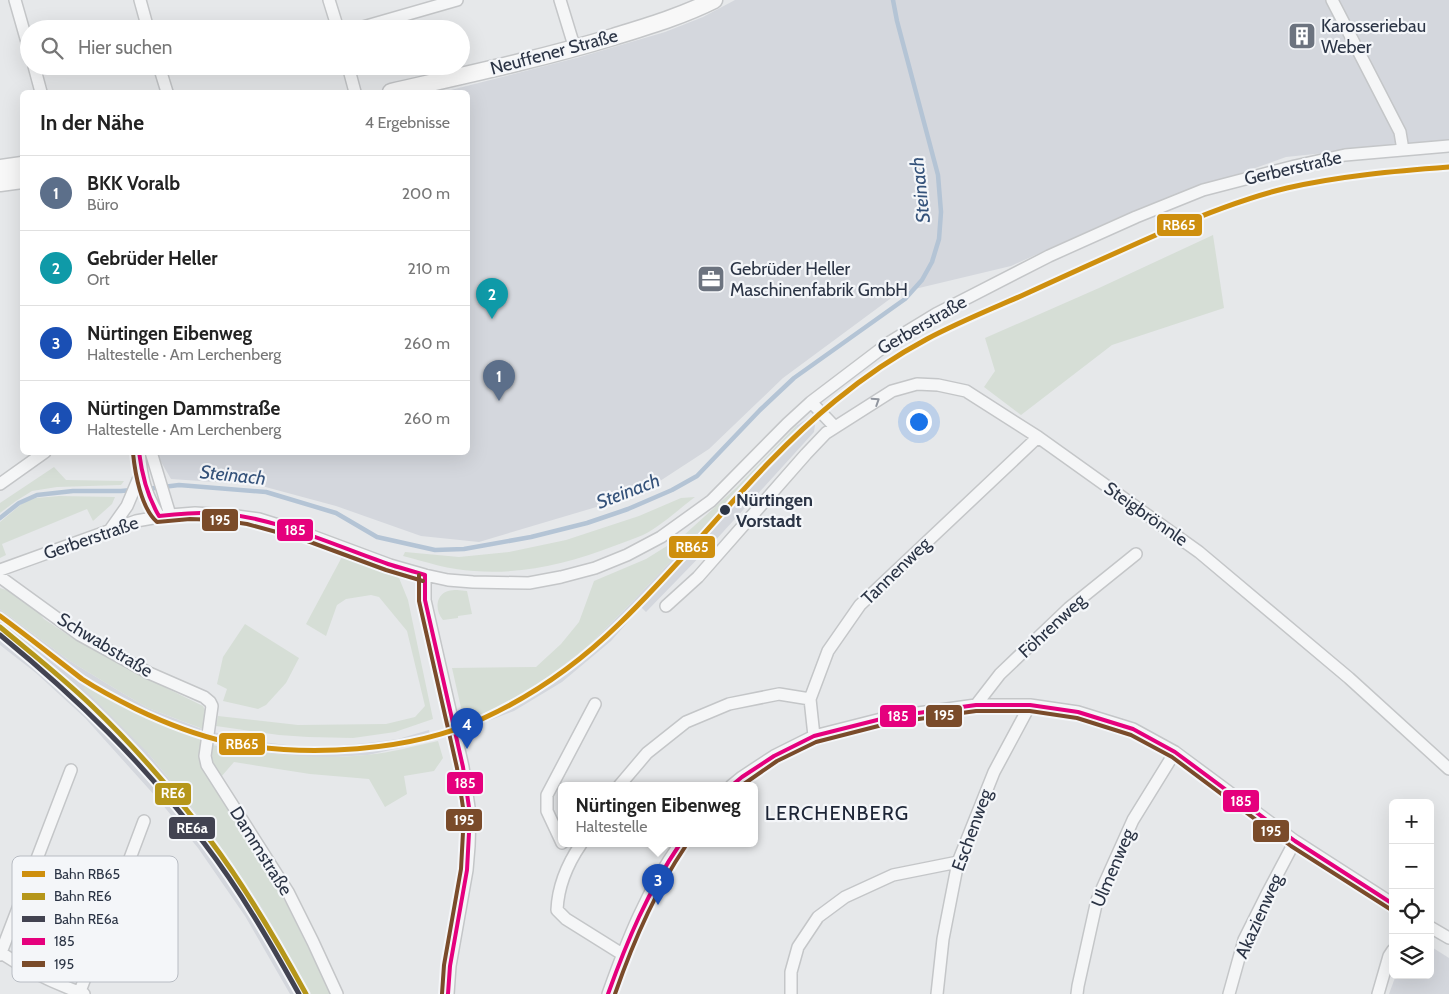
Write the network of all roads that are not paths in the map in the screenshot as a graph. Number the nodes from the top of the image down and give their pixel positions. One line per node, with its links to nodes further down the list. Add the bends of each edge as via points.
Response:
1 (15, 0): 8 (street)
2 (140, 0): 9 (street)
3 (329, 0): 10 (street)
4 (457, 0): 11 (street)
5 (560, 0): 12 (street)
6 (714, 0): 12 (main road, Neuffener Straße, via 663,22)
7 (1332, 0): 23 (street, via 1400,132)
8 (21, 20)
9 (146, 20)
10 (335, 20)
11 (387, 20)
12 (574, 49): 13 (main road, Neuffener Straße)
13 (470, 73)
14 (36, 75): 18 (street)
15 (162, 75): 19 (street)
16 (350, 75): 20 (street)
17 (463, 75): 21 (main road, Neuffener Straße)
18 (40, 90)
19 (166, 90)
20 (354, 90)
21 (400, 90)
22 (1449, 146): 23 (street, Gerberstraße)
23 (1403, 150): 28 (street, Gerberstraße, via 1345,155 1254,176 1204,190 1136,217 1049,256 936,314 890,342)
24 (20, 164): 25 (main road)
25 (0, 168)
26 (20, 180): 27 (main road)
27 (0, 184)
28 (811, 402): 29 (street); 40 (street, Gerberstraße, via 711,502 661,537 627,555 561,578 529,582 473,582)
29 (835, 428): 30 (street, Steigbrönnle, one-way to 30, via 892,391 917,384 966,391); 42 (street, Steigbrönnle, via 806,454 698,577)
30 (1038, 437): 43 (street, Tannenweg, via 860,605 828,651); 50 (street, Steigbrönnle, via 1200,552 1349,678)
31 (41, 455): 35 (street)
32 (139, 455): 34 (street)
33 (152, 455): 36 (street, via 164,499)
34 (141, 473): 36 (street, via 149,500); 37 (street, via 127,506)
35 (0, 484)
36 (164, 516): 37 (street, Gerberstraße); 40 (street, Gerberstraße, via 229,514 260,519)
37 (110, 530): 39 (street, Gerberstraße)
38 (1136, 554): 45 (street, Föhrenweg, via 1069,608 1000,674)
39 (0, 570)
40 (425, 575): 76 (street, via 425,600 463,767 470,814 470,846)
41 (0, 577): 47 (street, Schwabstraße, via 80,635 149,673 204,697)
42 (666, 606)
43 (810, 699): 48 (street, Tannenweg); 52 (street, via 779,694 729,704 686,722 647,753)
44 (595, 704): 55 (street, via 547,795 547,811)
45 (976, 705): 46 (street); 48 (street, via 889,717)
46 (1030, 705): 49 (street, via 1078,712 1124,726); 63 (street, Eschenweg, via 994,772)
47 (212, 706): 75 (street, Dammstraße, via 205,756 207,765 288,892)
48 (814, 736): 53 (street, via 774,756)
49 (1175, 752): 56 (street); 80 (street, Ulmenweg, via 1133,820 1097,900)
50 (1449, 769)
51 (70, 770): 60 (street)
52 (622, 782)
53 (736, 782)
54 (144, 821): 61 (street)
55 (558, 835)
56 (1295, 840): 64 (street); 81 (street, Akazienweg, via 1244,940)
57 (563, 847): 62 (street)
58 (579, 847): 62 (street)
59 (678, 847): 69 (street, via 645,901)
60 (37, 856)
61 (131, 856)
62 (570, 861): 69 (street, via 557,900 557,910)
63 (958, 862): 78 (street, via 893,875 845,897 818,917 798,946 791,972); 79 (street, Eschenweg, via 943,938)
64 (1389, 901)
65 (12, 922): 68 (street)
66 (1434, 929): 67 (street)
67 (1449, 938)
68 (0, 954): 71 (street)
69 (622, 954): 77 (street)
70 (1389, 956): 82 (street)
71 (12, 961)
72 (52, 982): 74 (street)
73 (85, 982): 74 (street)
74 (81, 994)
75 (337, 994)
76 (448, 994)
77 (608, 994)
78 (791, 994)
79 (937, 994)
80 (1077, 994)
81 (1230, 994)
82 (1378, 994)

